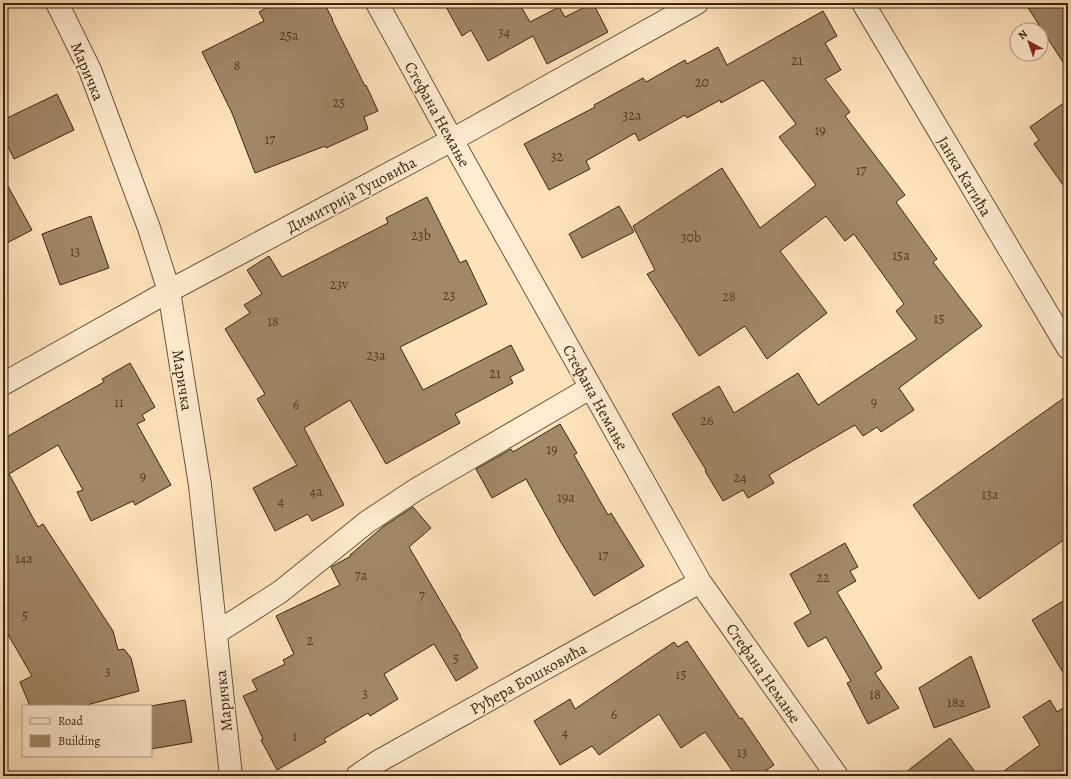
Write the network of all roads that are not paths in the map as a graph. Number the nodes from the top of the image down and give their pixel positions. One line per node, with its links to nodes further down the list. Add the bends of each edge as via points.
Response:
1 (57, 3): 6 (street, Маричка, via 90,70 149,228)
2 (377, 3): 5 (street, Стефана Немање)
3 (697, 3): 5 (street, Димитрија Туцовића)
4 (863, 3): 7 (street, Јанка Катића)
5 (452, 140): 6 (street, Димитрија Туцовића); 9 (street, Стефана Немање)
6 (169, 291): 8 (street, Димитрија Туцовића); 11 (street, Маричка, via 200,485)
7 (1068, 348)
8 (3, 384)
9 (590, 388): 10 (street, Стефана Немање); 11 (street, via 417,489 367,522 280,592)
10 (700, 582): 13 (street, Руђера Бошковића, via 379,761); 14 (street, Стефана Немање)
11 (216, 633): 12 (street, Маричка)
12 (231, 776)
13 (357, 776)
14 (837, 776)

